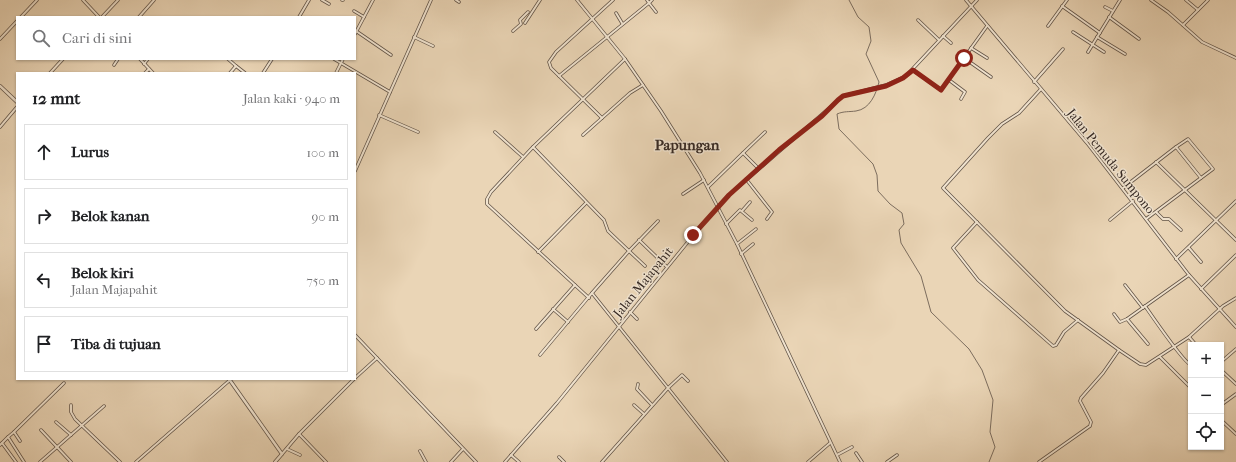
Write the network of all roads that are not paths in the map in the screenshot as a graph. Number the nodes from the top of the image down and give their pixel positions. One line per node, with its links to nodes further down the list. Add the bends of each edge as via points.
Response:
1 (37, 0): 33 (street)
2 (83, 0): 34 (street)
3 (118, 0): 35 (street)
4 (154, 0): 36 (street)
5 (309, 0): 37 (street)
6 (322, 0): 23 (street)
7 (373, 0): 39 (street)
8 (430, 0): 54 (street)
9 (456, 0): 22 (street)
10 (540, 0): 43 (street)
11 (577, 0): 40 (street)
12 (612, 0): 40 (street)
13 (652, 0): 21 (street)
14 (966, 0): 24 (street, Jalan Pemuda Sumpono)
15 (977, 0): 24 (street, Jalan Majapahit)
16 (1067, 0): 25 (street)
17 (1120, 0): 29 (street)
18 (1151, 0): 45 (street)
19 (1186, 0): 27 (street)
20 (1208, 0): 27 (street)
21 (648, 1): 31 (street); 44 (street)
22 (459, 2)
23 (329, 4)
24 (971, 6): 46 (street, Jalan Pemuda Sumpono); 53 (street, Jalan Majapahit)
25 (1062, 6): 47 (street); 51 (street)
26 (1105, 7): 29 (street)
27 (1198, 10): 45 (street)
28 (354, 11): 39 (street)
29 (1113, 11): 38 (street)
30 (528, 12): 49 (street, via 520,20 522,23)
31 (656, 12)
32 (616, 13): 44 (street)
33 (21, 16)
34 (98, 16)
35 (103, 16)
36 (140, 16)
37 (299, 16)
38 (1110, 16): 51 (street); 57 (street)
39 (364, 17): 48 (street)
40 (593, 19): 52 (street); 93 (street, via 550,59 551,68)
41 (918, 20): 58 (street)
42 (16, 22): 56 (street)
43 (525, 22)
44 (622, 23): 52 (street)
45 (1183, 25): 70 (street, via 1202,42)
46 (987, 26): 62 (street); 96 (street, Jalan Pemuda Sumpono)
47 (1048, 26)
48 (356, 31): 67 (street)
49 (513, 31)
50 (1073, 32): 60 (street)
51 (1100, 33): 55 (street)
52 (607, 36): 71 (street); 93 (street)
53 (943, 36): 58 (street, Jalan Majapahit); 59 (street)
54 (414, 37): 61 (street); 100 (street)
55 (1097, 37): 60 (street); 66 (street)
56 (0, 39)
57 (1139, 39)
58 (939, 40): 85 (street, Jalan Majapahit)
59 (951, 43)
60 (1092, 45): 64 (street); 65 (street)
61 (433, 46)
62 (972, 48): 68 (street); 69 (street)
63 (1063, 49): 96 (street)
64 (1088, 52)
65 (1104, 52)
66 (1125, 54)
67 (391, 55)
68 (964, 58): 94 (street); 95 (street)
69 (987, 58)
70 (1236, 58)
71 (625, 59): 97 (street); 101 (street)
72 (62, 60): 86 (street)
73 (117, 60): 82 (street)
74 (141, 60): 81 (street)
75 (147, 60): 81 (street)
76 (229, 60): 83 (street)
77 (271, 60): 91 (street)
78 (336, 60): 80 (street)
79 (342, 60): 80 (street)
80 (341, 63): 92 (street); 100 (street)
81 (144, 64): 84 (street)
82 (114, 65)
83 (236, 66): 89 (street); 90 (street)
84 (149, 69): 87 (street); 88 (street)
85 (913, 70): 95 (street, via 939,90); 117 (street, Jalan Majapahit, via 886,86 843,96)
86 (51, 72)
87 (146, 72)
88 (152, 72)
89 (231, 72)
90 (244, 72)
91 (264, 72)
92 (336, 72)
93 (559, 76): 101 (street)
94 (991, 78)
95 (949, 80): 102 (street, via 965,92)
96 (1034, 82): 99 (street, Jalan Pemuda Sumpono)
97 (643, 85): 106 (street); 121 (street, via 679,137)
98 (0, 86): 103 (street)
99 (1041, 89): 123 (street, Jalan Pemuda Sumpono); 139 (street, via 1019,113 985,140 943,188)
100 (390, 92): 105 (street)
101 (583, 98): 106 (street); 112 (street)
102 (961, 99)
103 (16, 101)
104 (16, 108): 107 (street)
105 (379, 115): 108 (street); 118 (street)
106 (602, 118): 111 (street)
107 (0, 127)
108 (418, 132)
109 (495, 132): 115 (street)
110 (765, 132): 114 (street)
111 (583, 135)
112 (533, 147): 115 (street); 129 (street)
113 (1176, 147): 116 (street); 119 (street); 119 (street, via 1188,139 1212,166 1213,170)
114 (743, 153): 117 (street); 122 (street)
115 (524, 157): 149 (street, via 491,192 486,202)
116 (1156, 162): 123 (street); 124 (street)
117 (758, 168): 120 (street, Jalan Majapahit)
118 (356, 169)
119 (1201, 178): 124 (street)
120 (746, 179): 130 (street, Jalan Majapahit); 133 (street, via 772,212)
121 (704, 180): 122 (street); 125 (street)
122 (708, 187): 130 (street)
123 (1123, 188): 128 (street, Jalan Pemuda Sumpono)
124 (1186, 191): 132 (street); 138 (street)
125 (683, 194)
126 (1236, 201): 138 (street)
127 (750, 202): 131 (street)
128 (1133, 202): 134 (street, Jalan Pemuda Sumpono); 136 (street)
129 (586, 203): 148 (street, via 604,220 608,231); 149 (street)
130 (718, 206): 140 (street); 155 (street, Jalan Majapahit)
131 (742, 211): 135 (street); 140 (street, via 739,210)
132 (1156, 212): 134 (street); 142 (street)
133 (767, 219)
134 (1146, 219): 152 (street, Jalan Pemuda Sumpono)
135 (752, 220)
136 (1110, 220)
137 (658, 221): 143 (street)
138 (1216, 221): 144 (street); 147 (street)
139 (977, 222): 170 (street, via 1060,306); 170 (street, via 953,250 978,280 1020,319 1056,344 1064,332)
140 (726, 224): 145 (street)
141 (756, 229): 145 (street)
142 (1181, 230)
143 (639, 240): 148 (street); 155 (street)
144 (1236, 240)
145 (737, 244): 150 (street)
146 (753, 244): 150 (street)
147 (1188, 248): 152 (street); 153 (street)
148 (629, 251): 154 (street); 160 (street)
149 (538, 252): 158 (street)
150 (741, 254): 215 (street)
151 (1236, 255): 159 (street)
152 (1176, 259): 156 (street, Jalan Pemuda Sumpono)
153 (1202, 262)
154 (645, 266)
155 (667, 267): 166 (street, Jalan Majapahit)
156 (1189, 275): 159 (street, Jalan Pemuda Sumpono); 163 (street)
157 (1125, 285): 163 (street)
158 (575, 286): 161 (street); 164 (street)
159 (1201, 289): 165 (street, Jalan Pemuda Sumpono)
160 (592, 293): 161 (street); 172 (street)
161 (588, 298): 171 (street)
162 (1236, 298): 165 (street)
163 (1144, 307): 169 (street); 179 (street)
164 (553, 309): 171 (street); 174 (street)
165 (1220, 310): 173 (street, Jalan Pemuda Sumpono); 176 (street)
166 (630, 312): 168 (street); 172 (street, Jalan Majapahit)
167 (1114, 314): 169 (street, via 1120,322)
168 (637, 319)
169 (1127, 319): 178 (street)
170 (1078, 320): 181 (street)
171 (568, 322): 182 (street)
172 (619, 325): 197 (street); 225 (street, Jalan Majapahit, via 557,403)
173 (1236, 327)
174 (536, 329)
175 (356, 336): 184 (street)
176 (1189, 337): 177 (street); 179 (street)
177 (1193, 342)
178 (1148, 344)
179 (1175, 346): 183 (street); 186 (street)
180 (1236, 349): 185 (street)
181 (1118, 350): 183 (street, via 1144,366); 249 (street, via 1103,373 1082,397 1091,425)
182 (540, 355)
183 (1160, 357): 196 (street)
184 (377, 358): 188 (street); 220 (street)
185 (1224, 359)
186 (1188, 364)
187 (1224, 373): 195 (street)
188 (356, 378)
189 (228, 380): 234 (street)
190 (230, 380): 223 (street)
191 (354, 380): 210 (street)
192 (688, 380): 197 (street, via 682,375)
193 (64, 384): 209 (street)
194 (638, 384): 202 (street, via 637,389)
195 (1236, 384)
196 (1188, 385)
197 (668, 388): 202 (street); 244 (street)
198 (1236, 394): 199 (street)
199 (1224, 403)
200 (71, 405): 207 (street, via 71,412)
201 (634, 405): 204 (street)
202 (652, 405): 204 (street)
203 (104, 406): 207 (street)
204 (644, 414): 243 (street)
205 (56, 422): 212 (street)
206 (1224, 423): 211 (street)
207 (82, 425): 212 (street); 233 (street)
208 (41, 430): 218 (street)
209 (14, 432): 213 (street); 214 (street)
210 (300, 434): 219 (street); 236 (street)
211 (1236, 434)
212 (71, 435): 218 (street)
213 (8, 437): 216 (street); 230 (street)
214 (20, 441)
215 (830, 443): 227 (street); 245 (street)
216 (1, 444): 229 (street)
217 (852, 447): 227 (street)
218 (56, 448): 231 (street); 232 (street)
219 (287, 449): 223 (street); 224 (street)
220 (464, 449): 238 (street); 239 (street)
221 (420, 451): 237 (street)
222 (856, 453): 247 (street)
223 (282, 454): 235 (street)
224 (300, 455)
225 (511, 455): 240 (street, Jalan Majapahit); 241 (street)
226 (897, 455): 248 (street)
227 (837, 456): 246 (street)
228 (559, 457): 242 (street)
229 (16, 462)
230 (24, 462)
231 (40, 462)
232 (71, 462)
233 (120, 462)
234 (136, 462)
235 (275, 462)
236 (326, 462)
237 (426, 462)
238 (451, 462)
239 (476, 462)
240 (505, 462)
241 (519, 462)
242 (564, 462)
243 (602, 462)
244 (727, 462)
245 (808, 462)
246 (840, 462)
247 (862, 462)
248 (887, 462)
249 (1039, 462)

